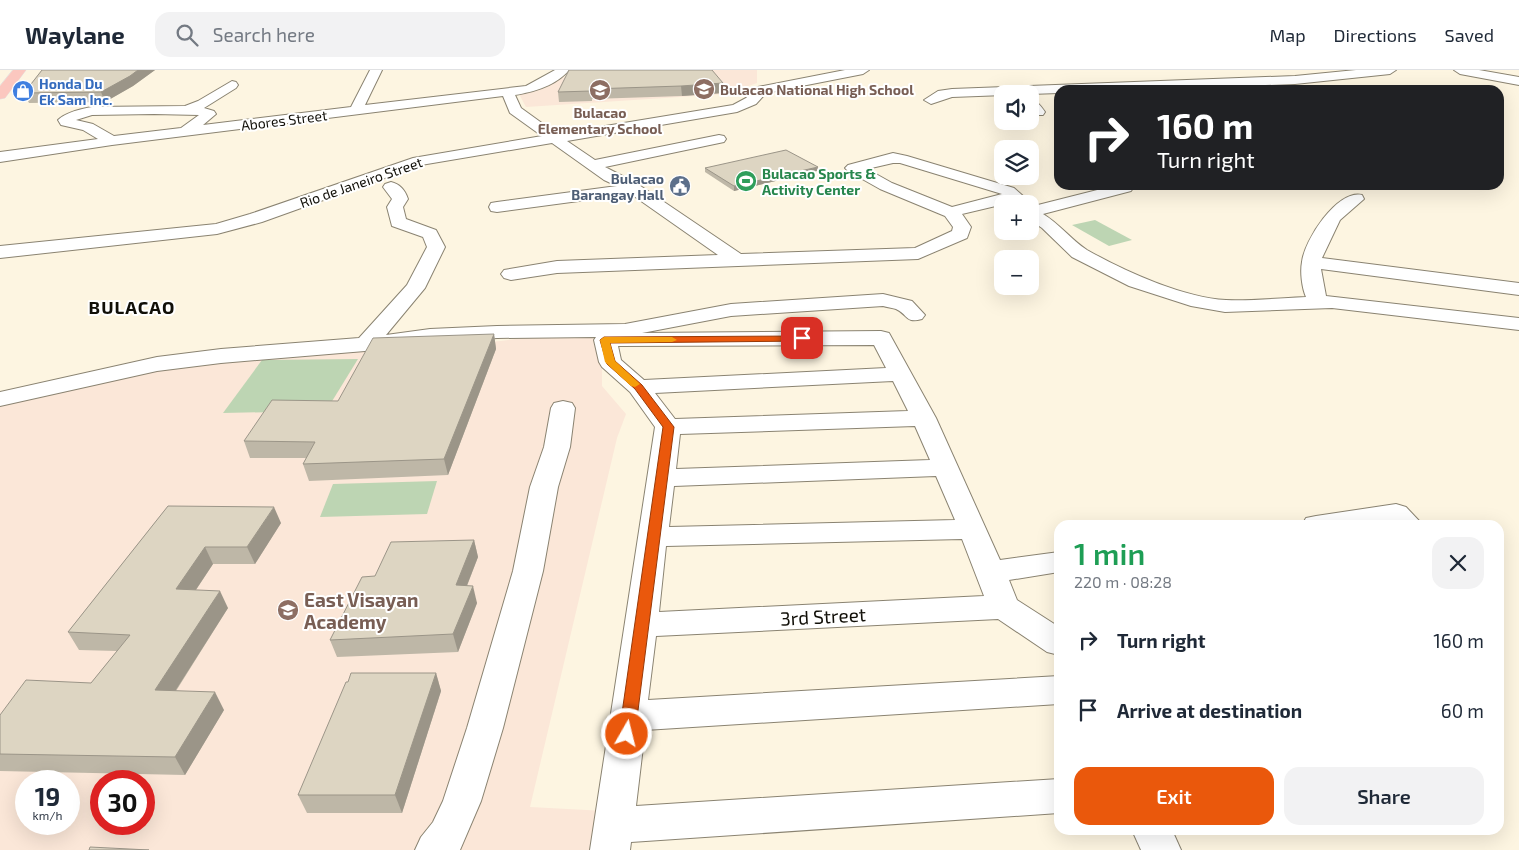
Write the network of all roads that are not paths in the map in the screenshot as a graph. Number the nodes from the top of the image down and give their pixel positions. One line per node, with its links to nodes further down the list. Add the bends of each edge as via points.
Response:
1 (7, 70): 12 (main road)
2 (20, 70): 23 (main road)
3 (376, 70): 26 (street)
4 (563, 70): 21 (street, Abores Street, via 529,89)
5 (864, 70): 8 (street, Rio de Janeiro Street)
6 (1390, 70): 10 (street)
7 (1460, 70): 9 (street)
8 (822, 74): 28 (street, Rio de Janeiro Street, via 762,90 737,108)
9 (1501, 74): 13 (street)
10 (1352, 75): 14 (street); 18 (street)
11 (1006, 78): 16 (street)
12 (0, 79)
13 (1519, 81)
14 (1169, 84): 17 (street)
15 (232, 85): 25 (street, via 203,104)
16 (1012, 85)
17 (1151, 85)
18 (1376, 85)
19 (1054, 90): 20 (street)
20 (1039, 91)
21 (508, 92): 26 (street, Abores Street); 28 (street, via 515,110)
22 (994, 93): 24 (street, via 943,94)
23 (0, 95)
24 (931, 100)
25 (186, 110): 27 (street, via 209,114); 30 (street, via 92,111 65,120 88,127)
26 (356, 110): 27 (street, Abores Street)
27 (184, 132): 30 (street, Abores Street)
28 (556, 138): 32 (street); 43 (street, Rio de Janeiro Street, via 418,161 240,224 217,229 170,227)
29 (719, 139): 32 (street)
30 (112, 141): 31 (street, Abores Street)
31 (0, 157)
32 (592, 165): 34 (street)
33 (391, 187): 51 (street, via 400,199 395,207 398,222 430,234 436,247 428,268 407,301)
34 (634, 189): 39 (street); 44 (street)
35 (1117, 190): 40 (street)
36 (1014, 195): 41 (street, via 902,159 893,158 853,168 886,186)
37 (1356, 199): 45 (street, via 1344,206 1329,224)
38 (994, 204): 41 (street)
39 (497, 207)
40 (1039, 210)
41 (951, 212): 44 (street, via 962,227 961,234 918,254)
42 (1039, 218): 48 (street, via 1078,253 1136,282 1191,300 1225,306)
43 (0, 252)
44 (737, 260): 46 (street, via 557,267)
45 (1311, 262): 47 (street); 48 (street)
46 (511, 274)
47 (1519, 289)
48 (1318, 302): 50 (street)
49 (915, 315): 51 (street, via 905,305 882,300 730,310 625,330 430,336)
50 (1519, 324)
51 (365, 344): 54 (street, via 157,364)
52 (900, 374): 53 (street); 53 (street, via 881,338 604,340 610,362); 56 (street)
53 (638, 387): 57 (street)
54 (0, 399)
55 (563, 408): 74 (street, via 528,571 485,728 462,801 447,835)
56 (924, 418): 57 (street); 58 (street)
57 (668, 427): 59 (street)
58 (946, 468): 59 (street); 62 (street)
59 (661, 478): 63 (street)
60 (1349, 520): 61 (street, via 1396,513)
61 (1404, 520)
62 (973, 529): 63 (street); 65 (street)
63 (654, 536): 67 (street)
64 (1054, 563): 65 (street)
65 (990, 572): 66 (street)
66 (1004, 607): 67 (street, 3rd Street); 68 (street)
67 (642, 625): 70 (street)
68 (1054, 640)
69 (1054, 690): 70 (street)
70 (630, 716): 73 (street)
71 (1054, 796): 73 (street)
72 (1154, 835): 75 (street)
73 (612, 837)
74 (435, 850)
75 (1161, 850)

